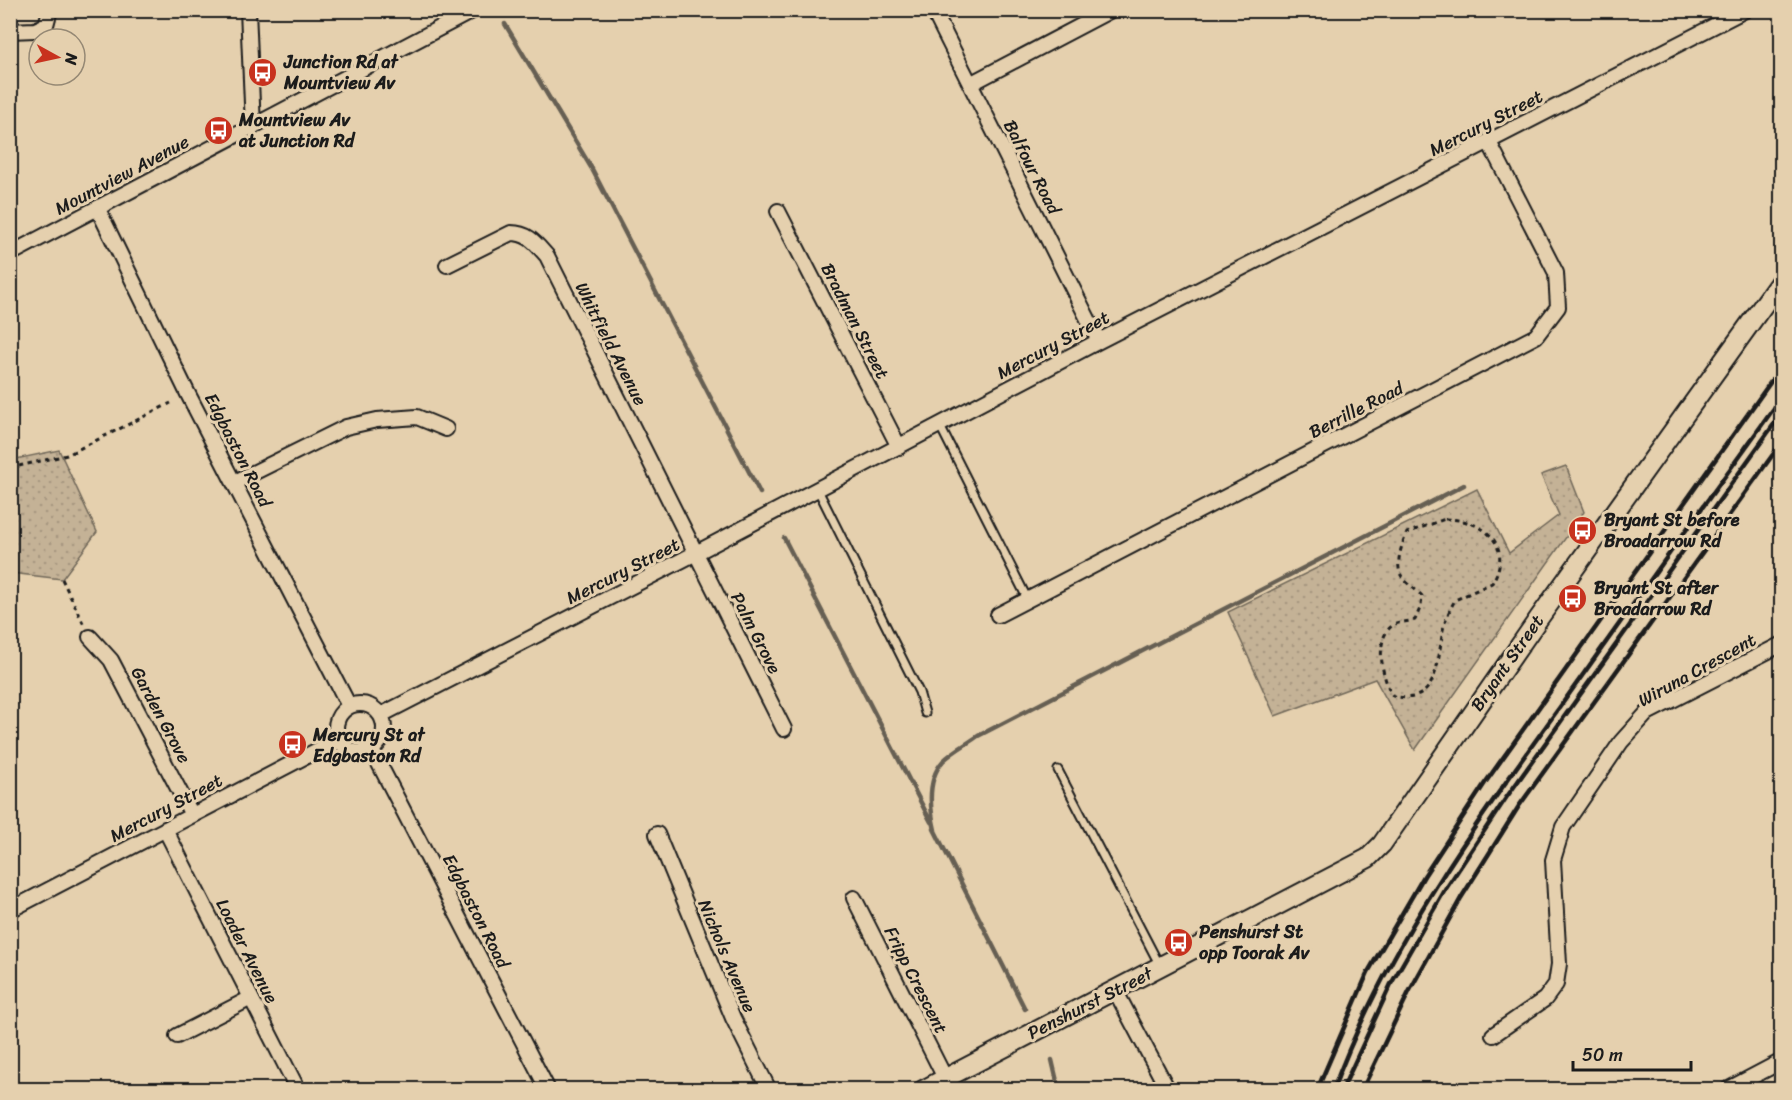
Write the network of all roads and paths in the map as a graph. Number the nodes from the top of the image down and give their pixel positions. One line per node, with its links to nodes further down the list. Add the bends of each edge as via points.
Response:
1 (50, 10): 7 (street, via 46,25 35,30)
2 (248, 10): 9 (street)
3 (474, 10): 9 (street, Mountview Avenue)
4 (933, 10): 8 (street, Balfour Road)
5 (1111, 10): 8 (street)
6 (1744, 10): 10 (street, Mercury Street)
7 (10, 31)
8 (970, 84): 16 (street, Balfour Road)
9 (253, 127): 11 (street, Mountview Avenue)
10 (1489, 142): 16 (street, Mercury Street); 27 (street, Berrille Road, via 1556,273 1558,307 1536,336)
11 (98, 209): 13 (street, Mountview Avenue); 22 (street, Edgbaston Road)
12 (778, 211): 20 (street, Bradman Street)
13 (10, 254)
14 (447, 265): 25 (street, Whitfield Avenue, via 512,232 532,238 547,256)
15 (1782, 279): 41 (street, Bryant Street)
16 (1100, 340): 18 (street, Mercury Street)
17 (171, 403): 21 (path, via 67,455)
18 (940, 426): 20 (street, Mercury Street); 27 (lane)
19 (446, 429): 22 (street, via 417,417 346,427)
20 (899, 447): 23 (street, Mercury Street)
21 (10, 468)
22 (235, 482): 31 (street, Edgbaston Road)
23 (818, 490): 25 (street, Mercury Street); 32 (lane, via 919,692)
24 (1407, 533): 24 (path, via 1454,519 1490,533 1501,555 1492,583 1455,600 1443,629 1434,680 1412,698 1393,696 1387,688 1381,652 1387,631 1394,624 1415,620 1421,606 1422,596 1401,576 1399,567)
25 (696, 553): 33 (street, Mercury Street); 34 (street, Palm Grove)
26 (62, 579): 29 (path)
27 (1028, 600): 28 (street, Berrille Road)
28 (998, 615)
29 (90, 637): 38 (street, Garden Grove, via 111,660)
30 (1782, 644): 47 (street, Wiruna Crescent, via 1647,713 1621,742 1563,826 1554,860 1559,964 1556,984 1545,999)
31 (349, 706): 33 (street, via 363,704); 35 (street, via 338,717)
32 (925, 713)
33 (381, 715): 36 (street, via 384,731)
34 (784, 729)
35 (339, 739): 36 (street, via 343,746 357,753); 38 (street, Mercury Street)
36 (372, 750): 52 (street, Edgbaston Road)
37 (1058, 770): 44 (lane)
38 (192, 815): 39 (street, Mercury Street)
39 (165, 830): 43 (street, Mercury Street); 46 (street, Loader Avenue)
40 (657, 834): 53 (street, Nichols Avenue, via 733,1018)
41 (1382, 844): 44 (street, Penshurst Street, via 1368,858)
42 (854, 898): 50 (street, Fripp Crescent)
43 (10, 910)
44 (1161, 966): 45 (street, Penshurst Street)
45 (1115, 990): 50 (street, Penshurst Street); 55 (street)
46 (251, 998): 48 (street); 51 (street, Loader Avenue)
47 (1493, 1035)
48 (177, 1036)
49 (1782, 1061): 56 (street)
50 (945, 1078): 54 (street, Penshurst Street)
51 (297, 1089)
52 (548, 1089)
53 (769, 1089)
54 (923, 1089)
55 (1168, 1089)
56 (1727, 1089)

